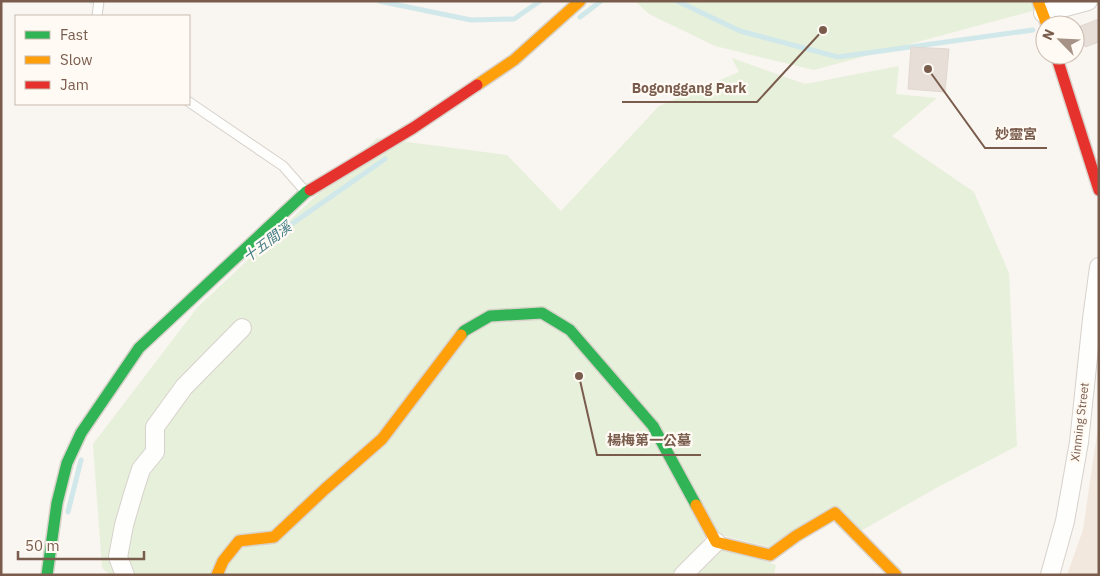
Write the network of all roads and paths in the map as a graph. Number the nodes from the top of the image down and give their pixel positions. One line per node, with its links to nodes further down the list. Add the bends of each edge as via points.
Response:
1 (99, 1): 5 (lane)
2 (580, 1): 9 (street, via 514,60 413,128)
3 (1088, 1): 4 (street)
4 (1042, 13)
5 (98, 14)
6 (1059, 65): 8 (street)
7 (190, 103): 9 (lane, via 283,166)
8 (1099, 190)
9 (306, 192): 13 (street, via 139,348 81,433 67,463 57,503)
10 (1099, 267): 18 (street, Xinming Street, via 1079,442 1065,522)
11 (242, 328): 14 (street, via 184,387 155,427 156,452 141,469 124,525 118,558)
12 (716, 542): 15 (street, via 653,426 570,330 542,313 490,316 464,331 382,439 274,537 239,541 223,561); 16 (street); 17 (street, via 770,555 836,513)
13 (48, 575)
14 (125, 575)
15 (217, 575)
16 (683, 575)
17 (896, 575)
18 (1050, 575)

